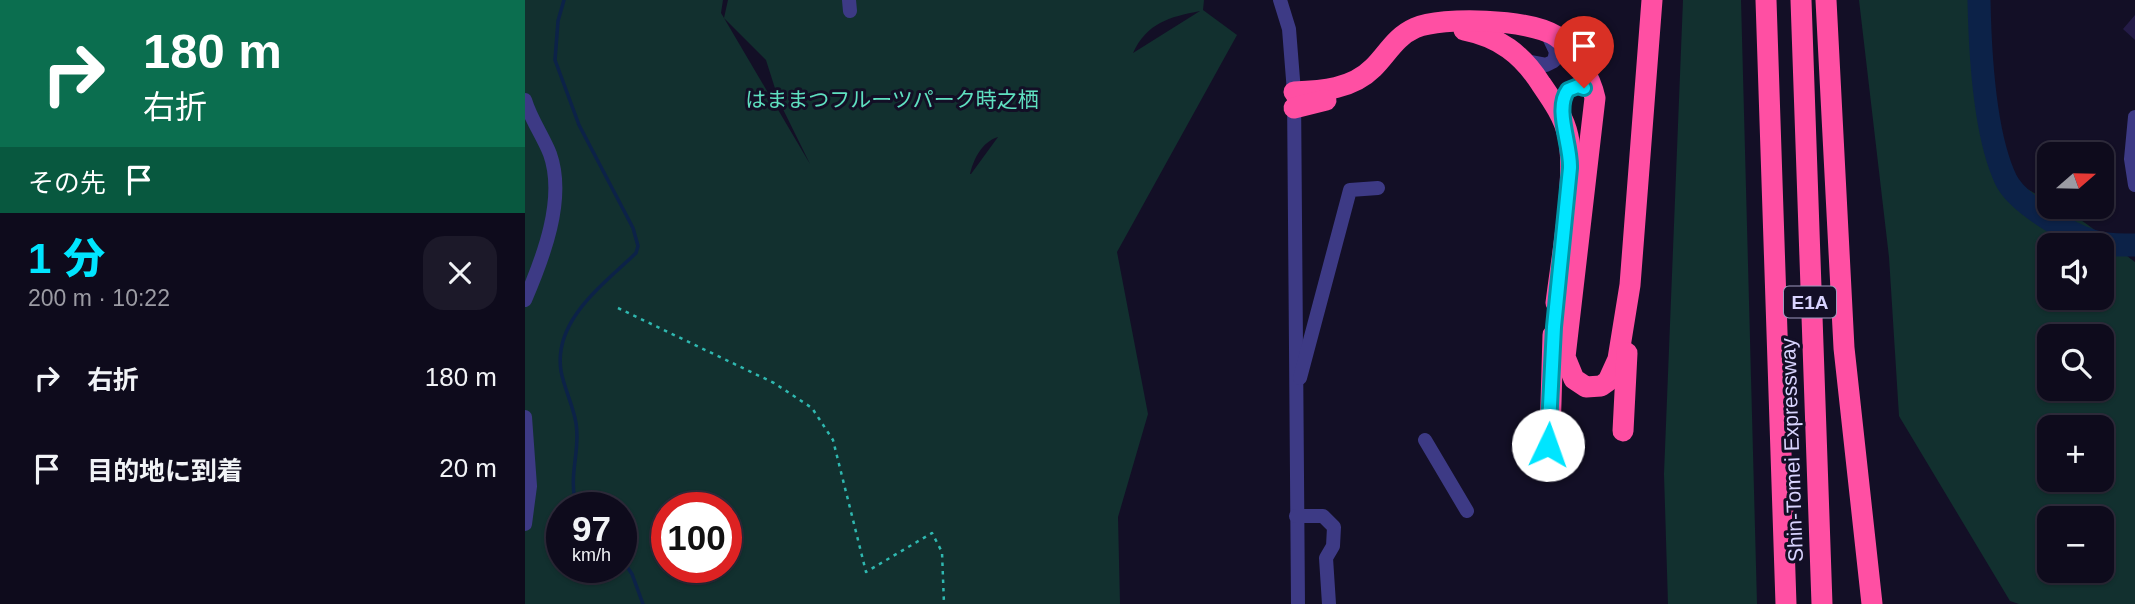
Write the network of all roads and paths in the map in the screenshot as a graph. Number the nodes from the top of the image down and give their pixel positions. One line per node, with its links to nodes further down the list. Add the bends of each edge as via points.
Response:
1 (1280, 0): 10 (street, via 1289,29)
2 (1652, 0): 15 (highway)
3 (1766, 0): 29 (highway, Shin-Tomei Expressway / E1A)
4 (1801, 0): 30 (highway, Shin-Tomei Expressway / E1A)
5 (1826, 0): 31 (highway, via 1844,348)
6 (1546, 32): 7 (street, via 1556,52 1554,61 1546,65); 8 (highway, via 1567,47); 10 (highway, via 1464,19 1436,21 1402,35 1356,81)
7 (1525, 61): 10 (highway, via 1486,36 1441,30 1409,43 1361,89); 11 (highway)
8 (1595, 98): 11 (street, via 1584,88 1573,87 1562,100); 15 (highway, via 1565,346 1566,364 1579,384 1601,386 1612,375)
9 (525, 100): 16 (street, via 557,180 544,248)
10 (1294, 100): 18 (street)
11 (1561, 117): 22 (highway, via 1570,145 1570,168 1550,369 1550,436)
12 (2135, 117): 13 (street, via 2131,159)
13 (2135, 185)
14 (1378, 188): 18 (street, via 1350,190)
15 (1630, 285): 20 (highway)
16 (525, 300)
17 (618, 308): 26 (path, via 774,383 812,408 833,440 866,572 932,533 942,552)
18 (1296, 389): 24 (street)
19 (525, 418): 25 (street, via 530,486)
20 (1623, 432)
21 (1425, 440): 23 (street)
22 (1542, 457)
23 (1467, 511)
24 (1296, 516): 27 (street); 28 (street, via 1324,516 1334,527 1333,546 1326,558)
25 (525, 524)
26 (944, 604)
27 (1298, 604)
28 (1329, 604)
29 (1786, 604)
30 (1822, 604)
31 (1872, 604)

